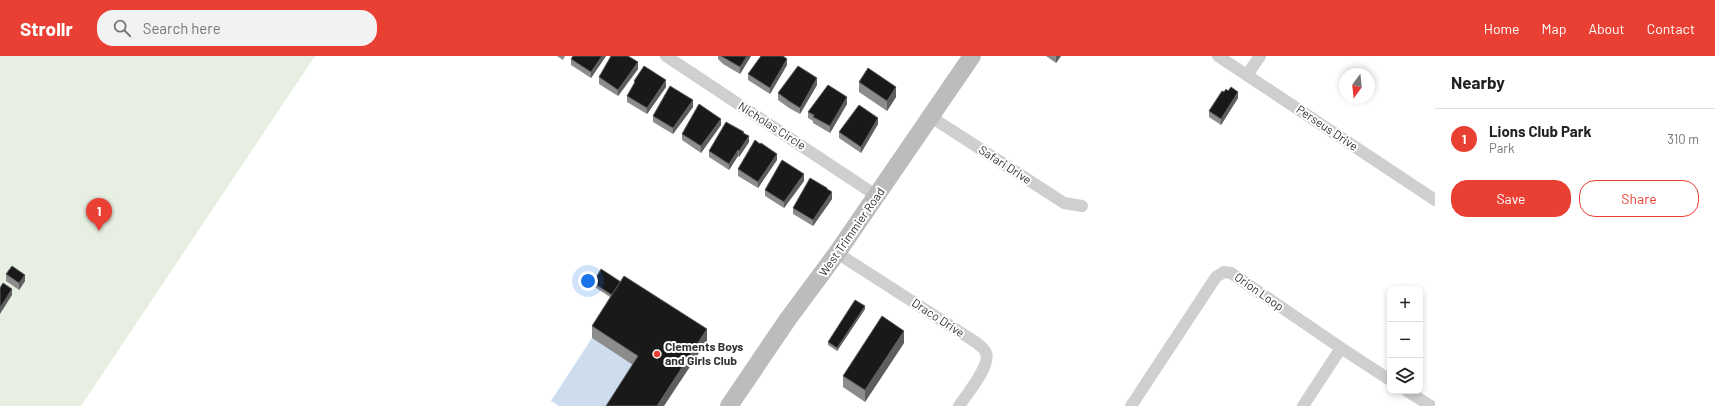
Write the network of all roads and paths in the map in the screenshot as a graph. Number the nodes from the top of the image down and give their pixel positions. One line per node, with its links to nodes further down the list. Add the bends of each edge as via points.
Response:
1 (666, 56): 7 (street, Nicholas Circle)
2 (972, 56): 6 (main road, West Trimmier Road)
3 (1218, 56): 5 (street, Perseus Drive)
4 (1260, 56): 5 (street)
5 (1247, 75): 8 (street, Perseus Drive)
6 (931, 117): 7 (main road, West Trimmier Road); 9 (street, Safari Drive, via 1064,203)
7 (877, 196): 10 (main road, West Trimmier Road)
8 (1435, 200)
9 (1082, 206)
10 (837, 253): 14 (main road, West Trimmier Road); 15 (street, Draco Drive, via 977,343 986,352 982,372)
11 (1341, 348): 12 (street, Orion Loop); 16 (street, Orion Loop, via 1231,273 1224,272 1216,277); 17 (street)
12 (1387, 378)
13 (1412, 394): 18 (street)
14 (729, 406)
15 (959, 406)
16 (1131, 406)
17 (1303, 406)
18 (1431, 406)

